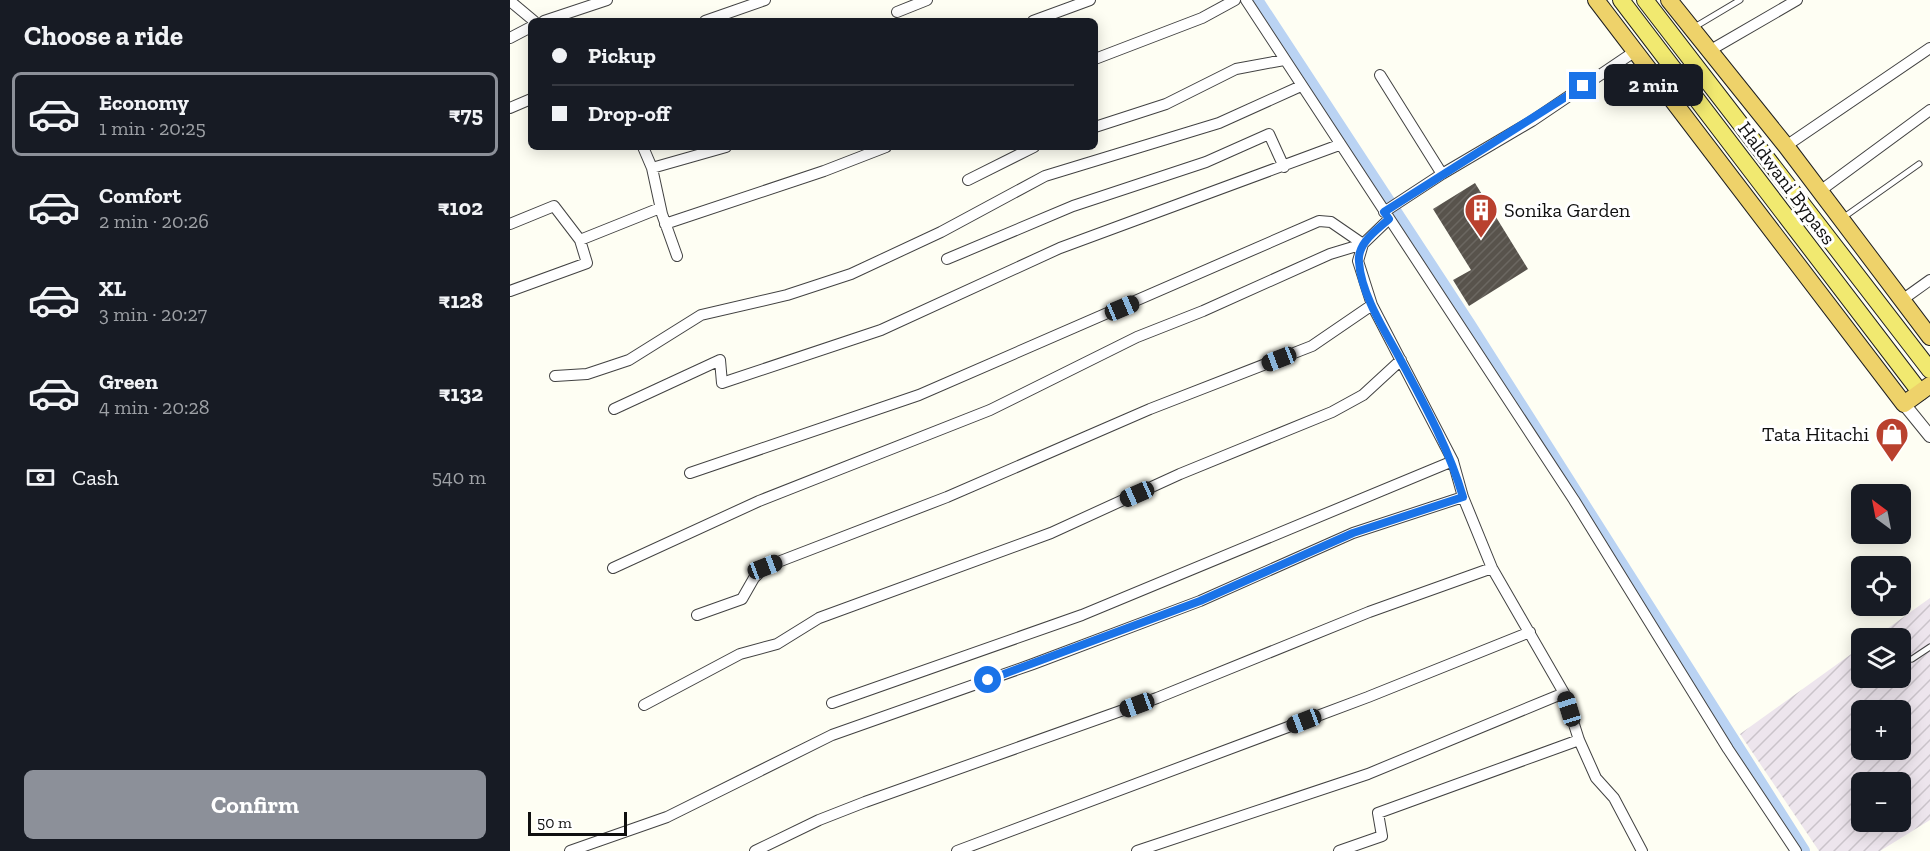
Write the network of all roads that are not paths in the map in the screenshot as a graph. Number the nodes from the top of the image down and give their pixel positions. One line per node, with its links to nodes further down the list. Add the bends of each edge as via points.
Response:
1 (607, 0): 16 (street)
2 (765, 0): 17 (street)
3 (927, 0): 14 (street)
4 (1090, 0): 18 (street)
5 (1235, 0): 25 (street, via 1202,18)
6 (1246, 0): 26 (street)
7 (1596, 0): 24 (highway)
8 (1621, 0): 62 (main road, Haldwani Bypass)
9 (1645, 0): 60 (main road, Haldwani Bypass)
10 (1669, 0): 19 (highway)
11 (1740, 0): 19 (lane)
12 (1797, 0): 23 (street)
13 (510, 1): 15 (street)
14 (897, 12)
15 (530, 18)
16 (553, 18)
17 (714, 18)
18 (1041, 18)
19 (1691, 28): 23 (highway)
20 (528, 29): 21 (street)
21 (510, 38)
22 (1930, 48): 34 (street)
23 (1709, 51): 34 (highway)
24 (1634, 52): 42 (street, via 1532,121); 63 (highway)
25 (1098, 58)
26 (1284, 60): 28 (street); 32 (street, via 1236,69 1166,104)
27 (1380, 75): 42 (street)
28 (1301, 86): 33 (street); 61 (street, via 1219,123 1045,176 941,232 851,273 787,295 701,315 629,360 586,374)
29 (528, 100): 30 (street)
30 (510, 108)
31 (1930, 110): 44 (street)
32 (1098, 126)
33 (1339, 145): 40 (street); 46 (street)
34 (1786, 146): 44 (highway)
35 (644, 150): 41 (street)
36 (715, 150): 41 (street)
37 (878, 150): 49 (street)
38 (1028, 150): 43 (street)
39 (1919, 164): 47 (lane)
40 (1284, 167): 53 (street, via 1269,134 1206,162 1073,206); 64 (street, via 1060,248 882,330 722,383 720,360)
41 (652, 168): 45 (street)
42 (1442, 174): 46 (street)
43 (968, 180)
44 (1820, 191): 47 (highway)
45 (660, 208): 49 (street); 50 (street)
46 (1390, 211): 51 (street); 85 (street)
47 (1840, 220): 56 (highway)
48 (510, 224): 50 (street, via 554,206)
49 (665, 224): 52 (street)
50 (580, 240): 55 (street, via 587,263)
51 (1363, 244): 57 (street, via 1358,261); 67 (street, via 1331,222 1319,221 919,395); 69 (street, via 1330,254 1137,337 990,410 759,501)
52 (677, 256)
53 (947, 259)
54 (1930, 280): 56 (street)
55 (510, 291)
56 (1902, 300): 58 (highway)
57 (1372, 306): 59 (street); 71 (street, via 1312,346 765,567 742,599)
58 (1930, 337)
59 (1401, 360): 66 (street); 77 (street, via 1364,395 1332,412 1180,474 1051,533 819,618 777,644 740,654)
60 (1930, 370)
61 (555, 376)
62 (1927, 394): 63 (highway)
63 (1904, 404): 65 (street)
64 (614, 409)
65 (1930, 436)
66 (1453, 461): 68 (street); 76 (street, via 1082,615)
67 (690, 473)
68 (1463, 497): 70 (street); 79 (street, via 1353,533 1200,601 832,735 667,817)
69 (613, 568)
70 (1492, 568): 72 (street); 80 (street, via 1369,612 1157,698 865,802)
71 (697, 615)
72 (1530, 632): 75 (street); 81 (street)
73 (1930, 647): 74 (lane)
74 (1912, 659)
75 (1564, 693): 78 (street); 82 (street, via 1368,774)
76 (832, 704)
77 (644, 705)
78 (1579, 740): 83 (street, via 1378,813 1382,836); 84 (street, via 1596,778 1614,798)
79 (570, 851)
80 (755, 851)
81 (957, 851)
82 (1137, 851)
83 (1338, 851)
84 (1642, 851)
85 (1796, 851)

